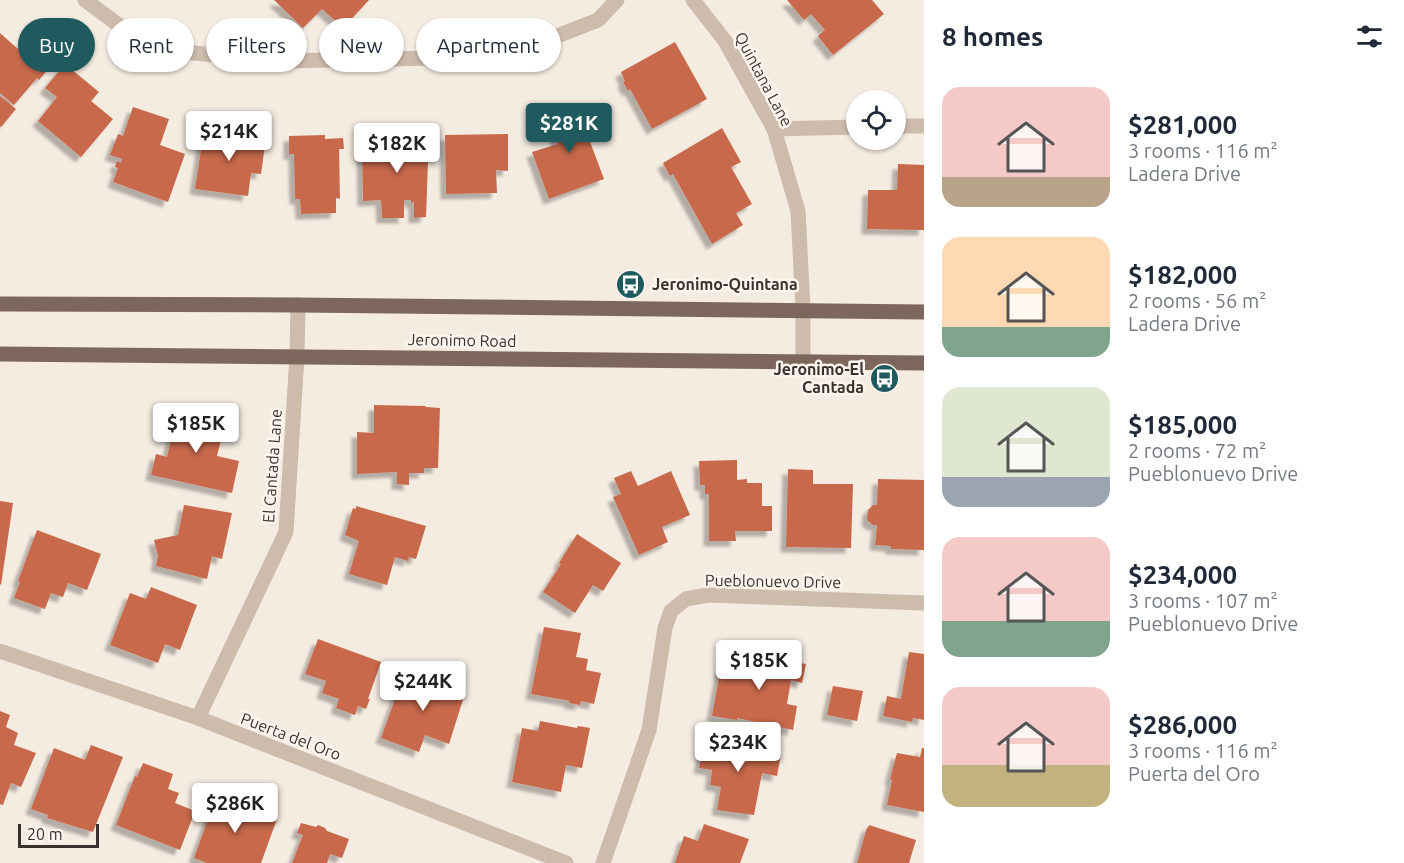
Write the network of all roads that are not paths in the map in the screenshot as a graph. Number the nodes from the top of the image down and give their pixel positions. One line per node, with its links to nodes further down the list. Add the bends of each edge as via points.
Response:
1 (85, 0): 2 (street, via 128,32 194,53 280,61 437,58 524,49 597,20)
2 (616, 0)
3 (693, 0): 7 (street, Quintana Lane, via 724,41)
4 (906, 126): 5 (street)
5 (924, 126)
6 (846, 127): 7 (street)
7 (774, 129): 10 (street, Quintana Lane, via 798,212)
8 (0, 304): 9 (main road, Jeronimo Road)
9 (298, 304): 10 (main road, Jeronimo Road); 13 (street, El Cantada Lane)
10 (803, 309): 11 (main road, Jeronimo Road); 14 (street, Quintana Lane)
11 (924, 312)
12 (0, 354): 13 (main road, Jeronimo Road)
13 (297, 356): 14 (main road, Jeronimo Road); 18 (street, El Cantada Lane, via 286,532)
14 (803, 362): 15 (main road, Jeronimo Road)
15 (924, 363)
16 (924, 603): 20 (street, Pueblonuevo Drive, via 708,595 686,599 671,611 649,730)
17 (0, 651): 18 (street, Puerta del Oro)
18 (198, 718): 19 (street, Puerta del Oro)
19 (566, 863)
20 (603, 863)

